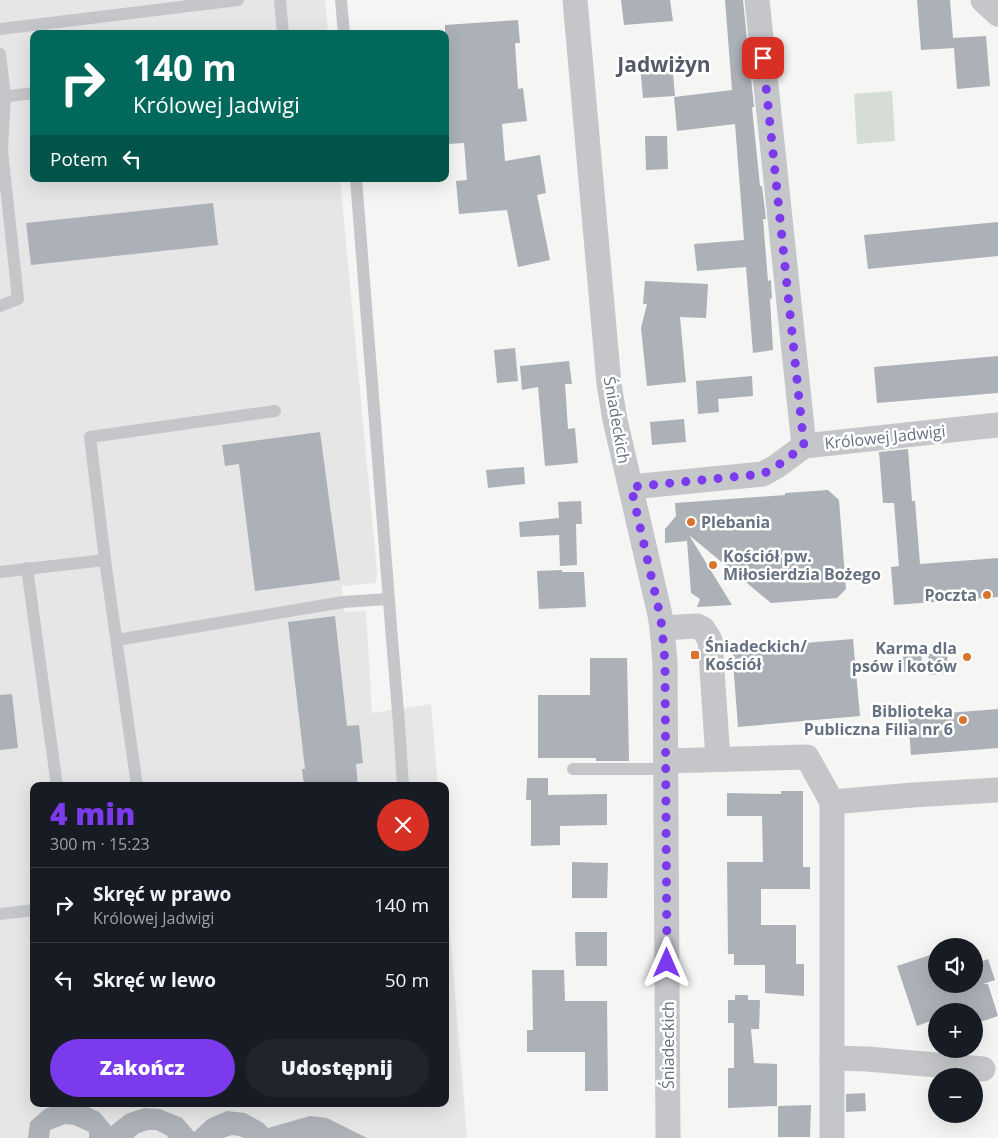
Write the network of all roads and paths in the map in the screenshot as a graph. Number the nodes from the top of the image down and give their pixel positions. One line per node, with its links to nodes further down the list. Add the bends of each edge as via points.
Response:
1 (238, 0): 8 (lane)
2 (280, 0): 9 (lane)
3 (341, 0): 10 (lane)
4 (575, 0): 19 (street, Śniadeckich, via 609,384)
5 (757, 0): 18 (street)
6 (983, 0): 7 (street)
7 (998, 14)
8 (0, 29)
9 (283, 30)
10 (344, 30)
11 (0, 54): 13 (lane)
12 (30, 94): 13 (lane)
13 (2, 97): 15 (lane, via 2,150 18,299)
14 (356, 182): 23 (lane)
15 (0, 306)
16 (275, 411): 20 (lane, via 90,437)
17 (998, 425): 18 (street, Królowej Jadwigi)
18 (804, 446): 19 (street, Królowej Jadwigi, via 763,474)
19 (631, 487): 24 (street, Śniadeckich)
20 (105, 560): 21 (lane); 25 (lane)
21 (27, 568): 22 (lane); 29 (lane)
22 (0, 572)
23 (389, 599): 25 (lane, via 343,602); 31 (lane)
24 (662, 628): 26 (street, via 698,626 710,640); 27 (street, Śniadeckich)
25 (117, 640): 30 (lane)
26 (718, 759): 27 (street); 33 (street, via 807,757)
27 (666, 765): 28 (lane); 38 (street, Śniadeckich)
28 (574, 769)
29 (56, 782)
30 (137, 782)
31 (403, 782)
32 (998, 790): 33 (street)
33 (832, 802): 36 (street)
34 (30, 910): 35 (lane)
35 (0, 914)
36 (832, 1058): 37 (street); 39 (street)
37 (960, 1068)
38 (668, 1138)
39 (832, 1138)

